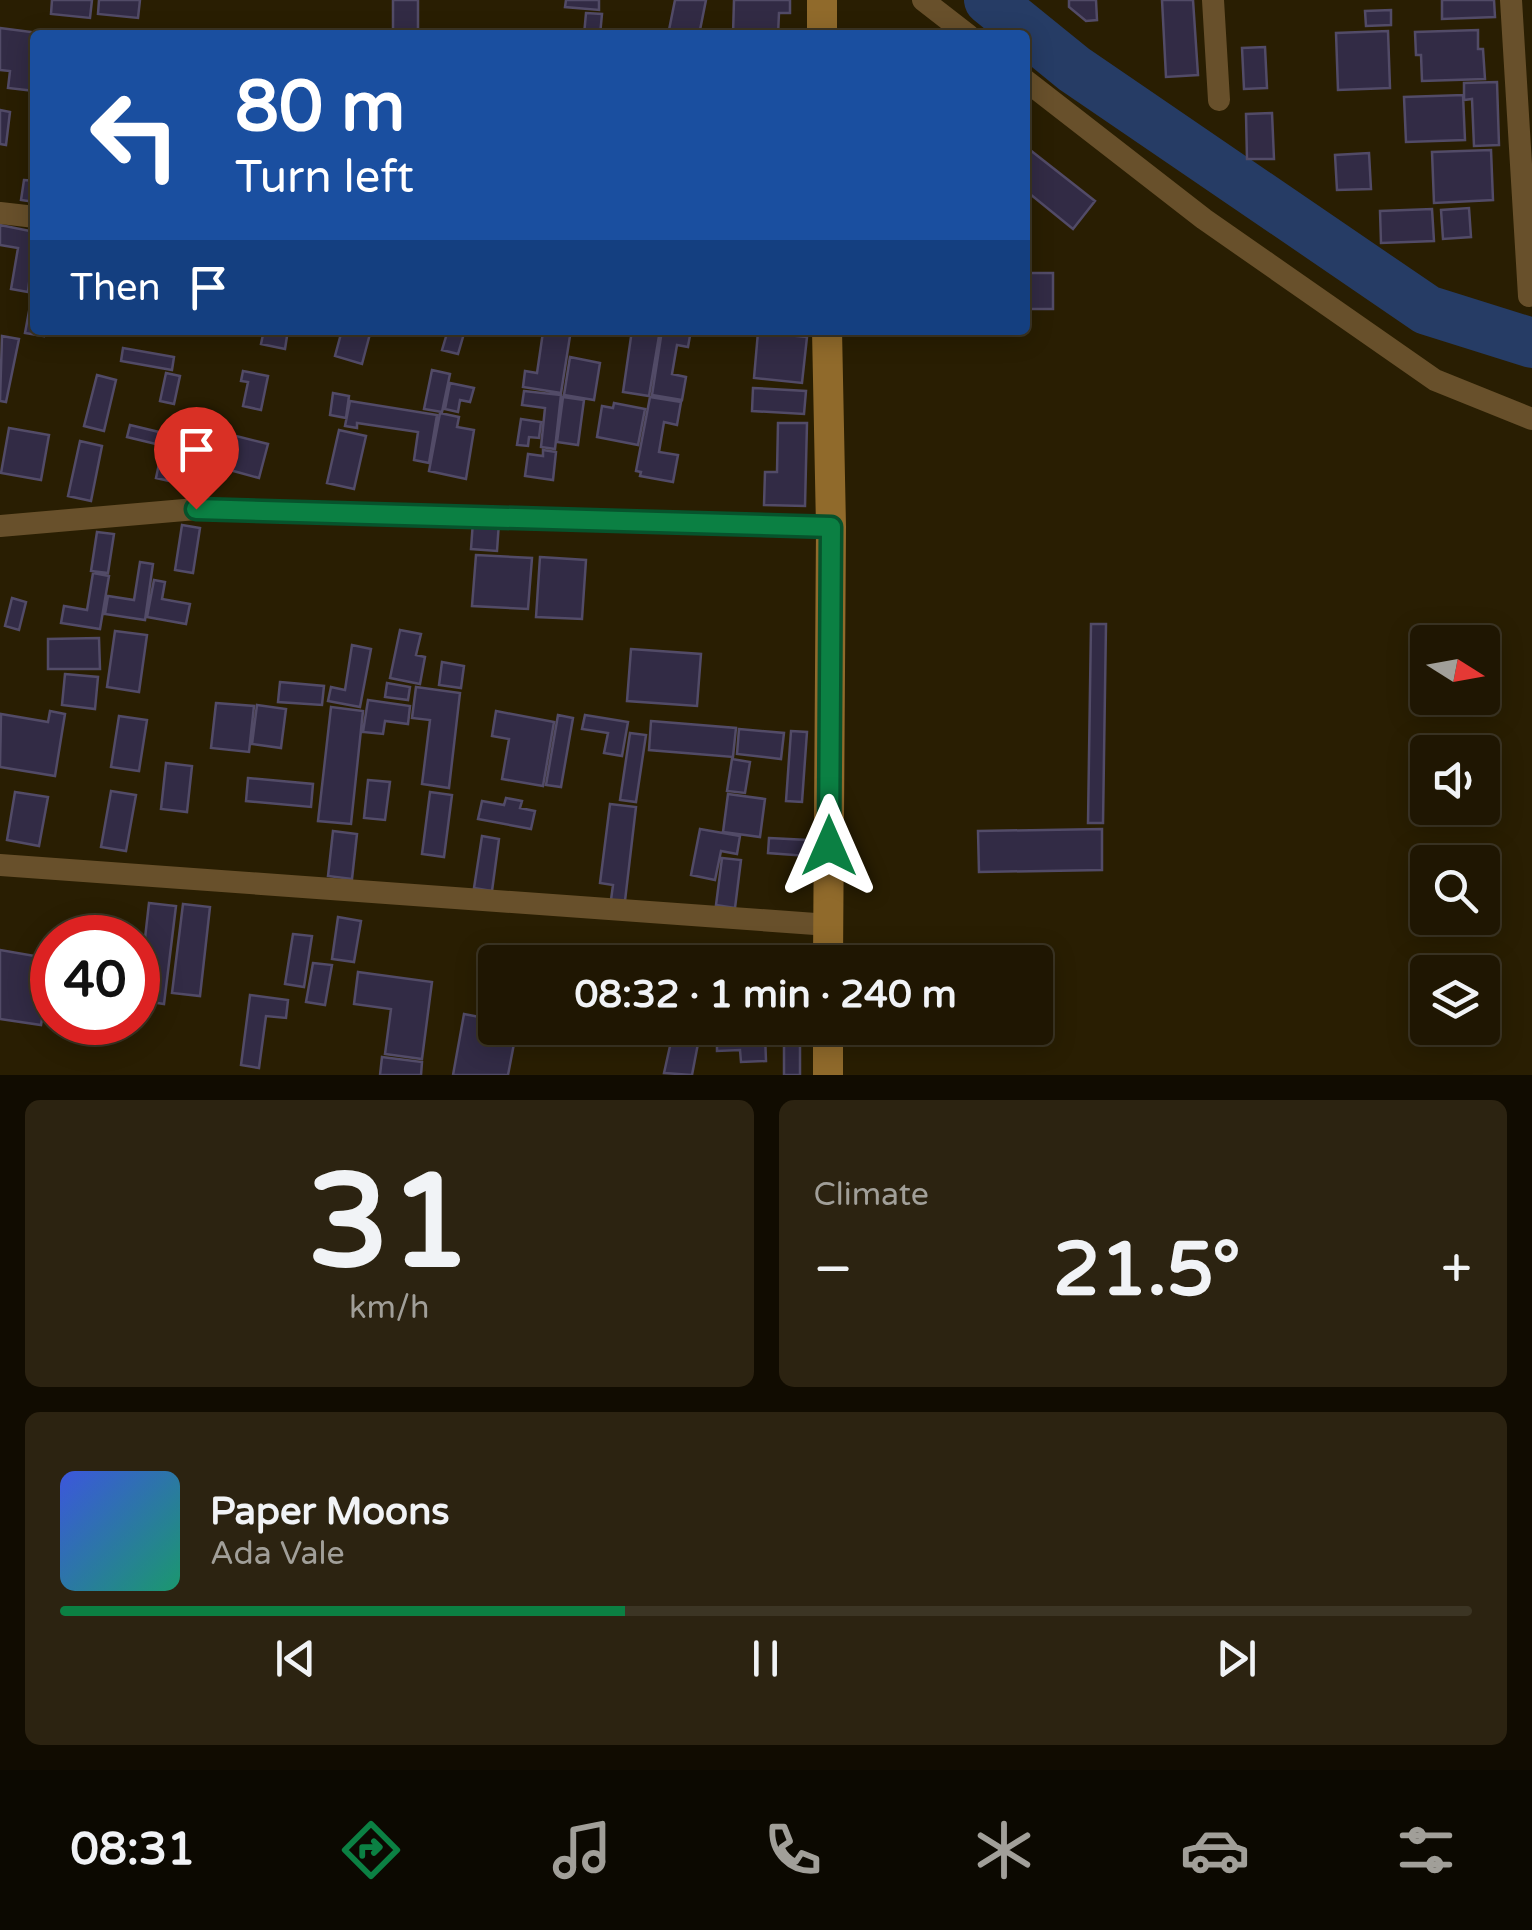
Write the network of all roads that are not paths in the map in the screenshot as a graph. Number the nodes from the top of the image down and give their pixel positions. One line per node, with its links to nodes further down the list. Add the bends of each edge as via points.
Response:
1 (820, 0): 5 (street)
2 (922, 0): 6 (street)
3 (1213, 0): 8 (street)
4 (1511, 0): 11 (street)
5 (822, 30)
6 (961, 30)
7 (1030, 84): 13 (street, via 1204,219 1435,380)
8 (1219, 100)
9 (0, 212): 10 (street)
10 (30, 217)
11 (1529, 296)
12 (827, 335): 15 (street)
13 (1532, 419)
14 (0, 526): 15 (street, via 196,509)
15 (831, 527): 17 (street)
16 (0, 865): 17 (street)
17 (828, 925): 18 (street)
18 (828, 945)
19 (828, 1045): 20 (street)
20 (828, 1075)

